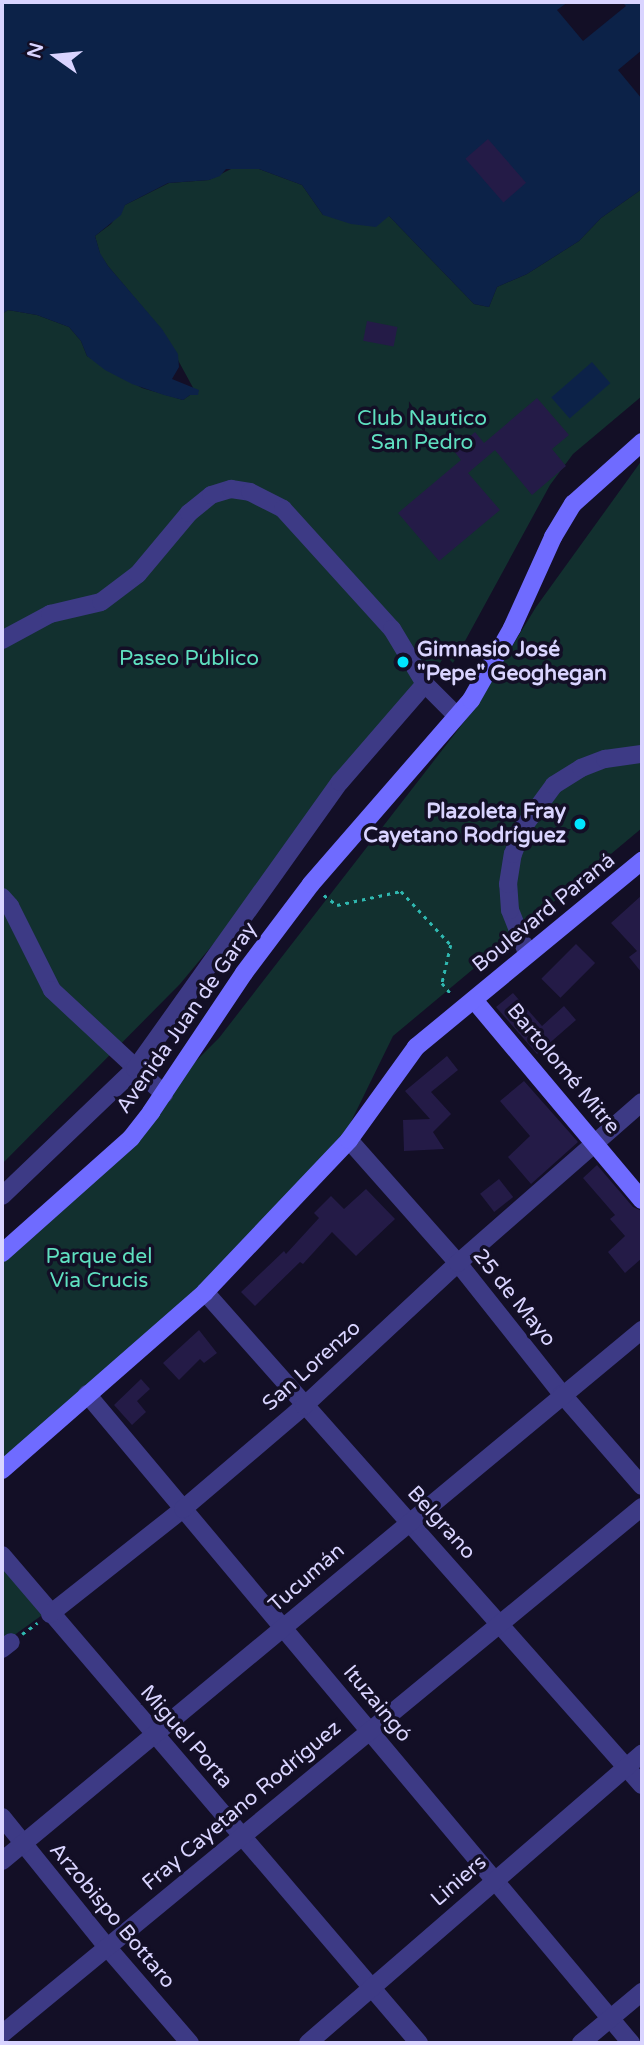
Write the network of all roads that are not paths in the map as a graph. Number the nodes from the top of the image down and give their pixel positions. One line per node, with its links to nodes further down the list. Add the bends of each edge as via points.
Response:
1 (642, 442): 4 (main road, Avenida Juan de Garay, via 573,504 493,664)
2 (2, 640): 3 (street, via 50,614 101,602 138,574 190,513 211,495 231,489 250,492 282,509 391,629)
3 (425, 684): 4 (street); 10 (street, via 340,782)
4 (457, 716): 11 (main road, Avenida Juan de Garay, via 335,853 244,973)
5 (642, 754): 8 (street, via 581,768 554,785 524,825 508,884 510,910)
6 (641, 865): 8 (main road, Boulevard Paraná)
7 (2, 897): 10 (street, via 52,990)
8 (527, 953): 9 (main road, Boulevard Paraná)
9 (469, 1004): 13 (main road, Boulevard Paraná, via 405,1059); 14 (main road, Bartolomé Mitre)
10 (135, 1069): 11 (street); 15 (street)
11 (164, 1094): 17 (main road, Avenida Juan de Garay, via 131,1138)
12 (642, 1102): 14 (street, San Lorenzo)
13 (349, 1140): 18 (street, 25 de Mayo); 19 (main road, Boulevard Paraná)
14 (596, 1144): 16 (main road, Bartolomé Mitre); 18 (street, San Lorenzo)
15 (2, 1196)
16 (642, 1200)
17 (2, 1253)
18 (458, 1263): 22 (street, 25 de Mayo); 23 (street, San Lorenzo)
19 (205, 1292): 21 (main road, Boulevard Paraná); 23 (street, Belgrano)
20 (642, 1330): 22 (street, Tucumán)
21 (87, 1394): 24 (main road, Boulevard Paraná); 27 (street, Ituzaingó)
22 (562, 1394): 25 (street, 25 de Mayo); 28 (street, Tucumán)
23 (304, 1406): 27 (street, San Lorenzo); 28 (street, Belgrano)
24 (2, 1469)
25 (642, 1486)
26 (642, 1507): 31 (street, Fray Cayetano Rodríguez)
27 (183, 1509): 30 (street, San Lorenzo); 32 (street, Ituzaingó)
28 (409, 1521): 31 (street, Belgrano); 32 (street, Tucumán)
29 (2, 1555): 30 (street, Miguel Porta)
30 (50, 1614): 34 (street, Miguel Porta)
31 (500, 1624): 33 (street, Fray Cayetano Rodríguez); 36 (street, Belgrano)
32 (284, 1628): 33 (street, Ituzaingó); 34 (street, Tucumán)
33 (370, 1731): 39 (street, Fray Cayetano Rodríguez); 42 (street, Ituzaingó)
34 (154, 1736): 39 (street, Miguel Porta); 40 (street, Tucumán)
35 (642, 1754): 36 (street, Liniers)
36 (626, 1768): 37 (street, Belgrano); 42 (street, Liniers)
37 (642, 1785)
38 (2, 1817): 40 (street, Arzobispo Bottaro)
39 (242, 1836): 43 (street, Fray Cayetano Rodríguez); 44 (street, Miguel Porta)
40 (22, 1845): 41 (street, Tucumán); 43 (street, Arzobispo Bottaro)
41 (2, 1861)
42 (494, 1880): 44 (street, Liniers); 46 (street, Ituzaingó)
43 (107, 1947): 47 (street, Fray Cayetano Rodríguez); 48 (street, Arzobispo Bottaro)
44 (372, 1989): 49 (street, Liniers); 50 (street, Miguel Porta)
45 (642, 1992): 46 (street)
46 (610, 2019): 51 (street); 52 (street, Ituzaingó)
47 (2, 2034)
48 (190, 2043)
49 (308, 2043)
50 (419, 2043)
51 (581, 2043)
52 (631, 2043)

